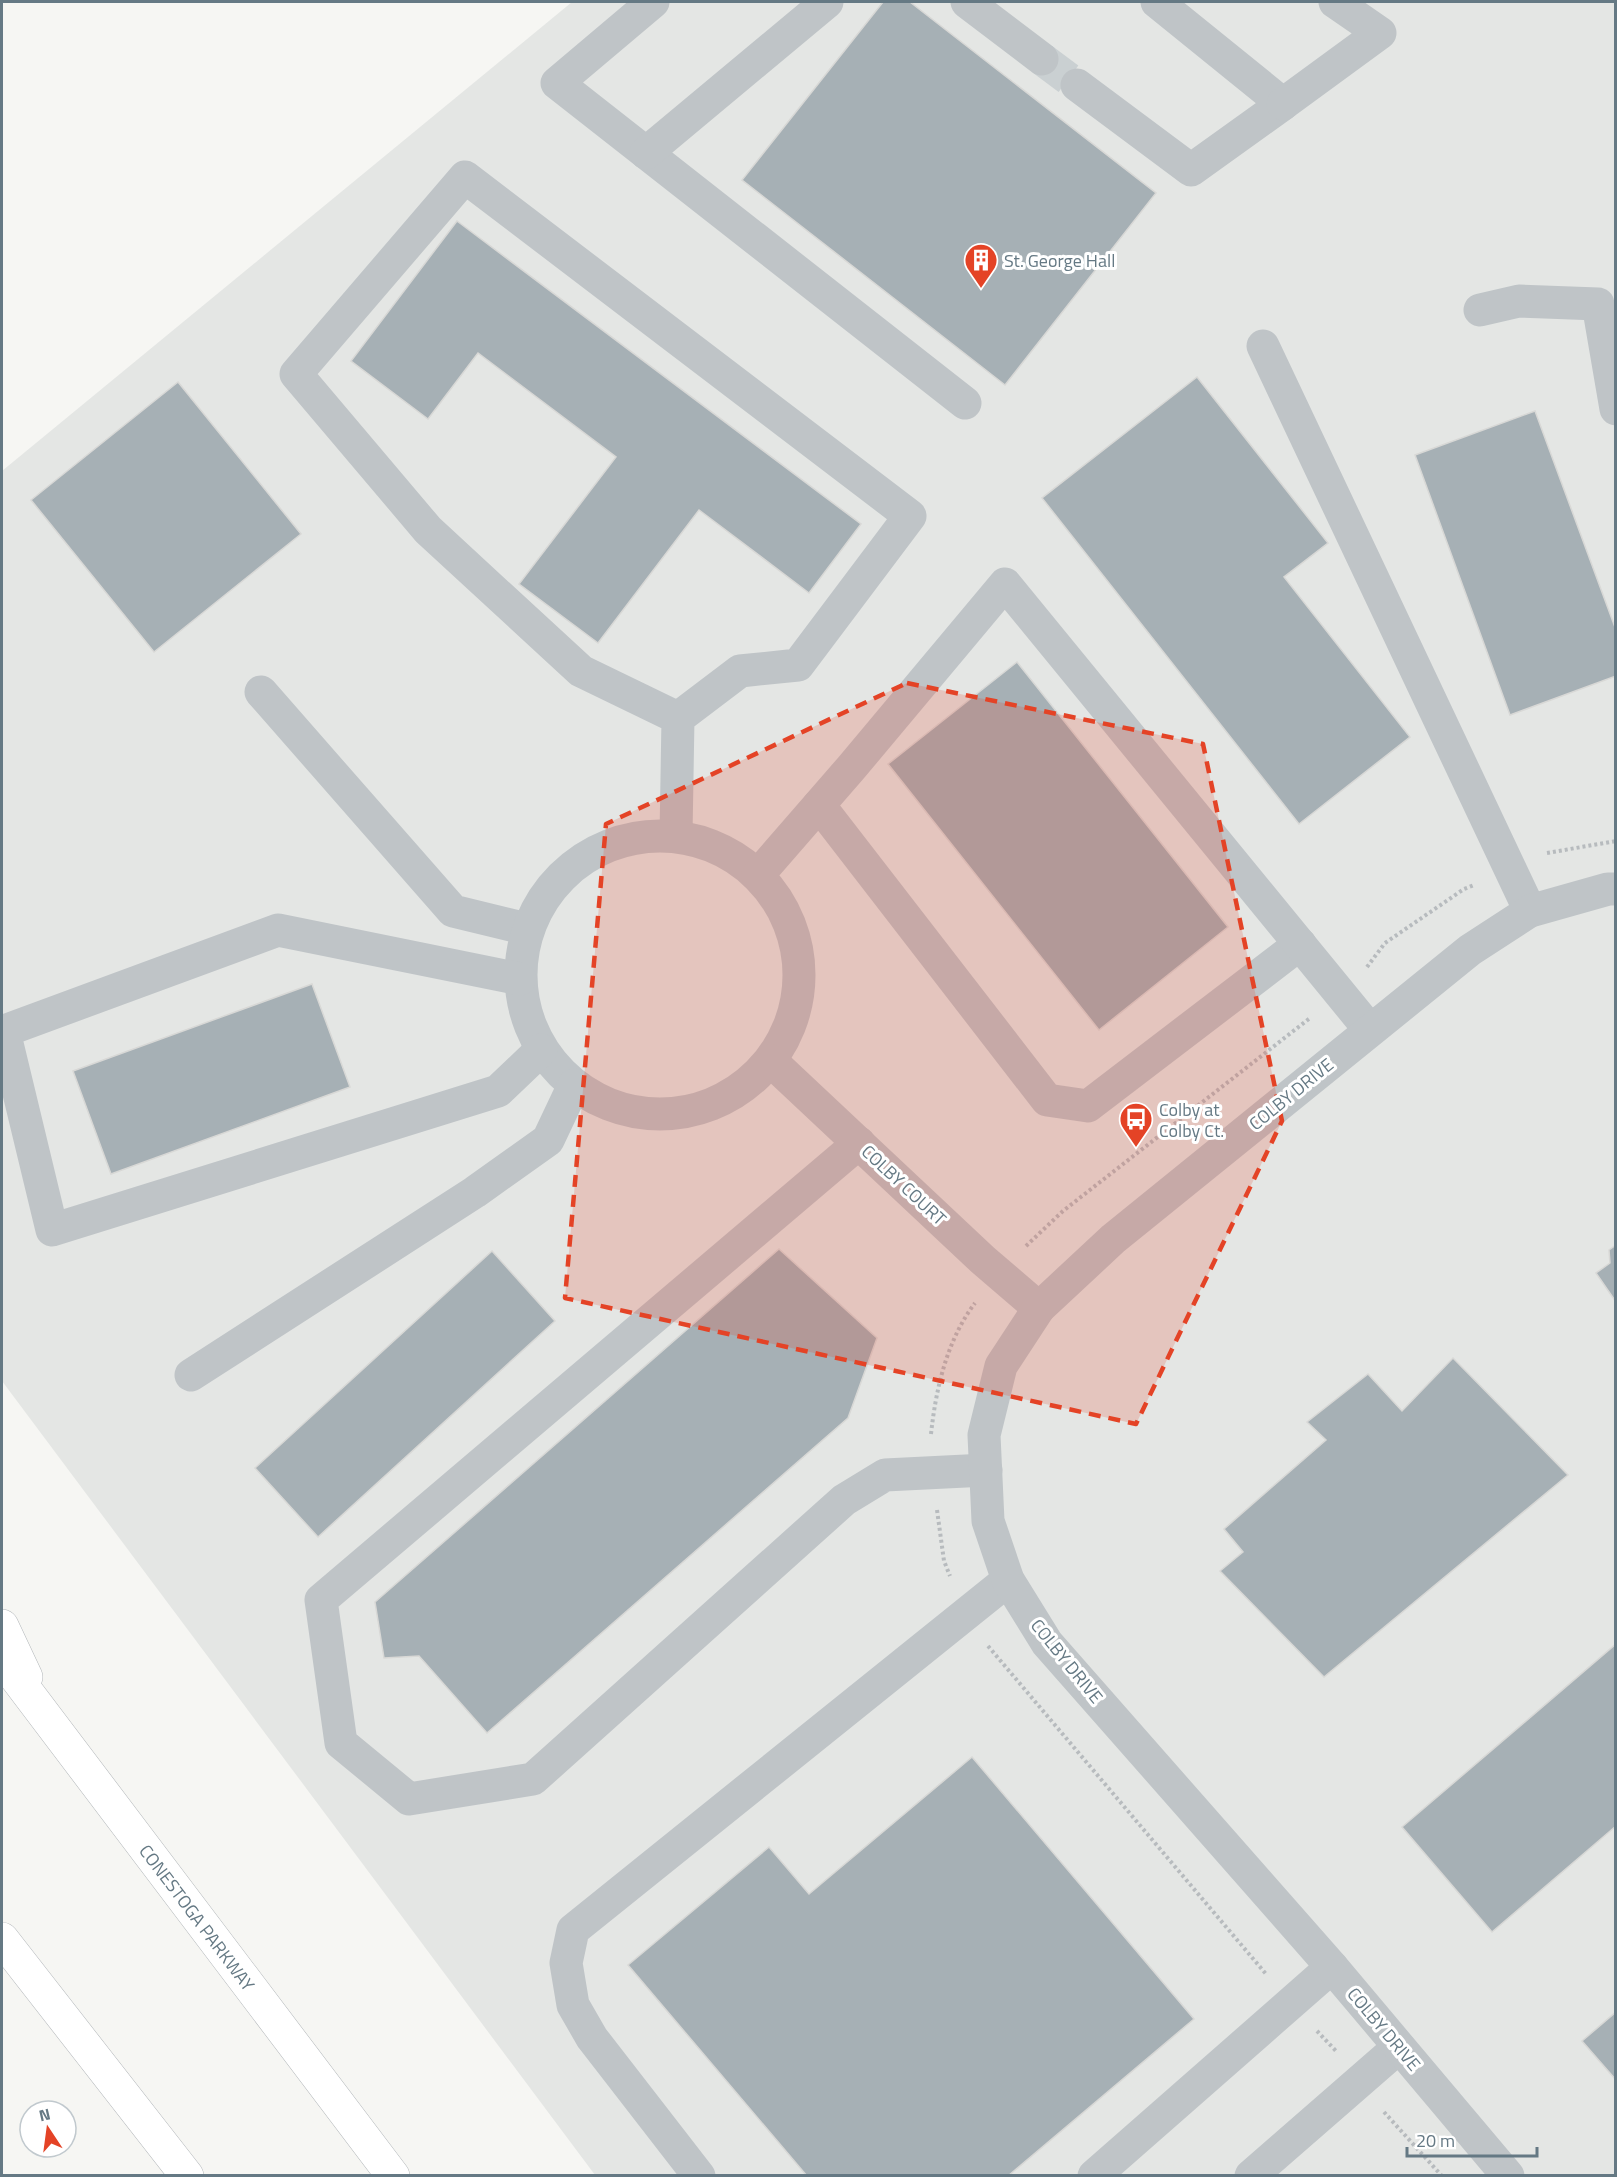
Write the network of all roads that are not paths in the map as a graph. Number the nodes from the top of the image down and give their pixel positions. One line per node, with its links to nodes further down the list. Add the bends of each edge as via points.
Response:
1 (652, 2): 9 (street, via 558,83)
2 (827, 2): 9 (street)
3 (967, 2): 6 (street)
4 (1157, 2): 8 (street)
5 (1335, 2): 8 (street, via 1380,33)
6 (1042, 59)
7 (1077, 85): 8 (street, via 1191,170)
8 (1283, 105)
9 (646, 153): 12 (street)
10 (1480, 310): 13 (street, via 1519,301 1598,304)
11 (1263, 346): 20 (street)
12 (965, 403)
13 (1616, 409)
14 (261, 692): 21 (street, via 453,910)
15 (678, 718): 15 (street, via 581,671 428,530 296,374 465,177 910,516 798,665 740,671); 17 (street)
16 (819, 805): 18 (street); 22 (street, via 1047,1100 1088,1106); 22 (street, via 1005,584)
17 (676, 836): 18 (street, via 734,856); 21 (street, via 603,847 551,886)
18 (758, 875): 26 (street, via 786,914 800,961 794,1018)
19 (1616, 890): 20 (street, COLBY DRIVE)
20 (1530, 911): 24 (street, COLBY DRIVE, via 1470,950)
21 (527, 929): 23 (street)
22 (1300, 944): 24 (street)
23 (520, 979): 25 (street, via 523,1007); 25 (street, via 278,930 4,1031 52,1230 498,1091)
24 (1370, 1030): 29 (street, COLBY DRIVE, via 1113,1239)
25 (541, 1050): 27 (street)
26 (771, 1061): 27 (street, via 753,1080 711,1106 670,1115 621,1110); 28 (street, COLBY COURT)
27 (574, 1085): 30 (street, via 548,1140 475,1192)
28 (860, 1143): 29 (street, COLBY COURT); 31 (street, via 321,1600 341,1743 409,1799 534,1779 844,1500 885,1474)
29 (1039, 1308): 31 (street, COLBY DRIVE, via 1001,1366 984,1435)
30 (191, 1375)
31 (986, 1470): 32 (street, COLBY DRIVE, via 988,1521)
32 (1008, 1580): 37 (street, COLBY DRIVE, via 1047,1643); 41 (street, via 573,1930 566,1963 573,2005 592,2038)
33 (2, 1626): 35 (highway)
34 (2, 1659): 35 (highway, CONESTOGA PARKWAY)
35 (42, 1712): 40 (highway, CONESTOGA PARKWAY)
36 (2, 1939): 39 (highway)
37 (1332, 1967): 38 (street, COLBY DRIVE); 42 (street)
38 (1399, 2047): 43 (street); 44 (street, COLBY DRIVE)
39 (187, 2175)
40 (393, 2175)
41 (699, 2175)
42 (1094, 2175)
43 (1251, 2175)
44 (1508, 2175)

